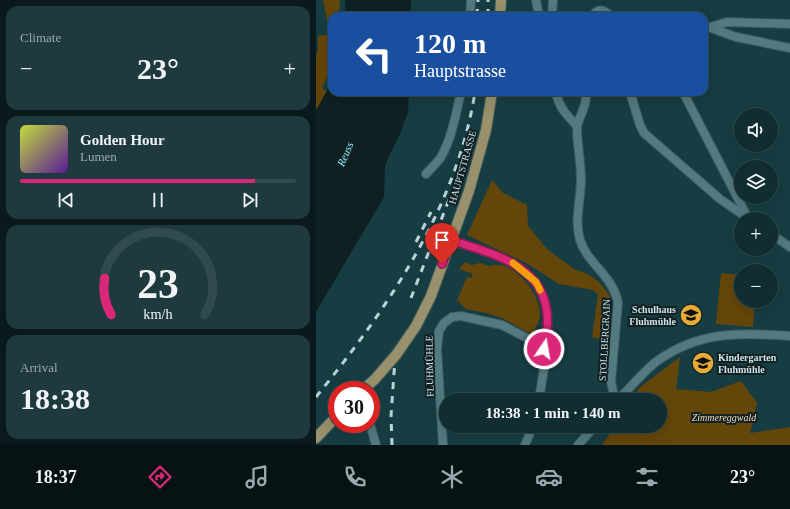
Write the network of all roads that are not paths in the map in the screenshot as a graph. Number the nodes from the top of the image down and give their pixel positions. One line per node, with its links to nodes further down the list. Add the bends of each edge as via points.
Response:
1 (470, 0): 5 (street)
2 (500, 0): 6 (main road)
3 (536, 0): 7 (street)
4 (553, 0): 8 (street)
5 (470, 12)
6 (500, 12)
7 (538, 12)
8 (552, 12)
9 (597, 12): 10 (street, via 600,9)
10 (608, 12)
11 (790, 24): 12 (street, via 727,22)
12 (708, 28)
13 (708, 28): 14 (street)
14 (790, 48)
15 (460, 96): 22 (street, via 445,150)
16 (491, 96): 26 (main road, HAUPTSTRASSE, via 480,154)
17 (557, 96): 21 (street, via 563,111)
18 (586, 96): 21 (street, STOLLBERGRAIN)
19 (631, 96): 23 (street, via 644,133 720,199)
20 (684, 96): 24 (street)
21 (577, 126): 32 (street, STOLLBERGRAIN, via 581,178 577,221 580,242 611,284 618,302 611,382)
22 (426, 174)
23 (739, 212)
24 (745, 212)
25 (778, 239): 27 (street)
26 (451, 240): 29 (street, via 516,264 536,282 543,297 548,320 548,330); 30 (main road, HAUPTSTRASSE, bridge, via 431,296 415,328 396,355)
27 (790, 248)
28 (790, 336): 33 (street, via 720,335 685,344 656,362)
29 (542, 346): 31 (street, via 546,356); 40 (street, FLUHMÜHLE, via 502,325 461,316 452,317 444,323 439,331 437,349)
30 (371, 381)
31 (540, 393)
32 (613, 393)
33 (625, 393)
34 (328, 425): 38 (main road)
35 (373, 433): 39 (street)
36 (530, 433): 41 (street)
37 (589, 433): 42 (street)
38 (316, 438)
39 (376, 445)
40 (443, 445)
41 (526, 445)
42 (578, 445)

